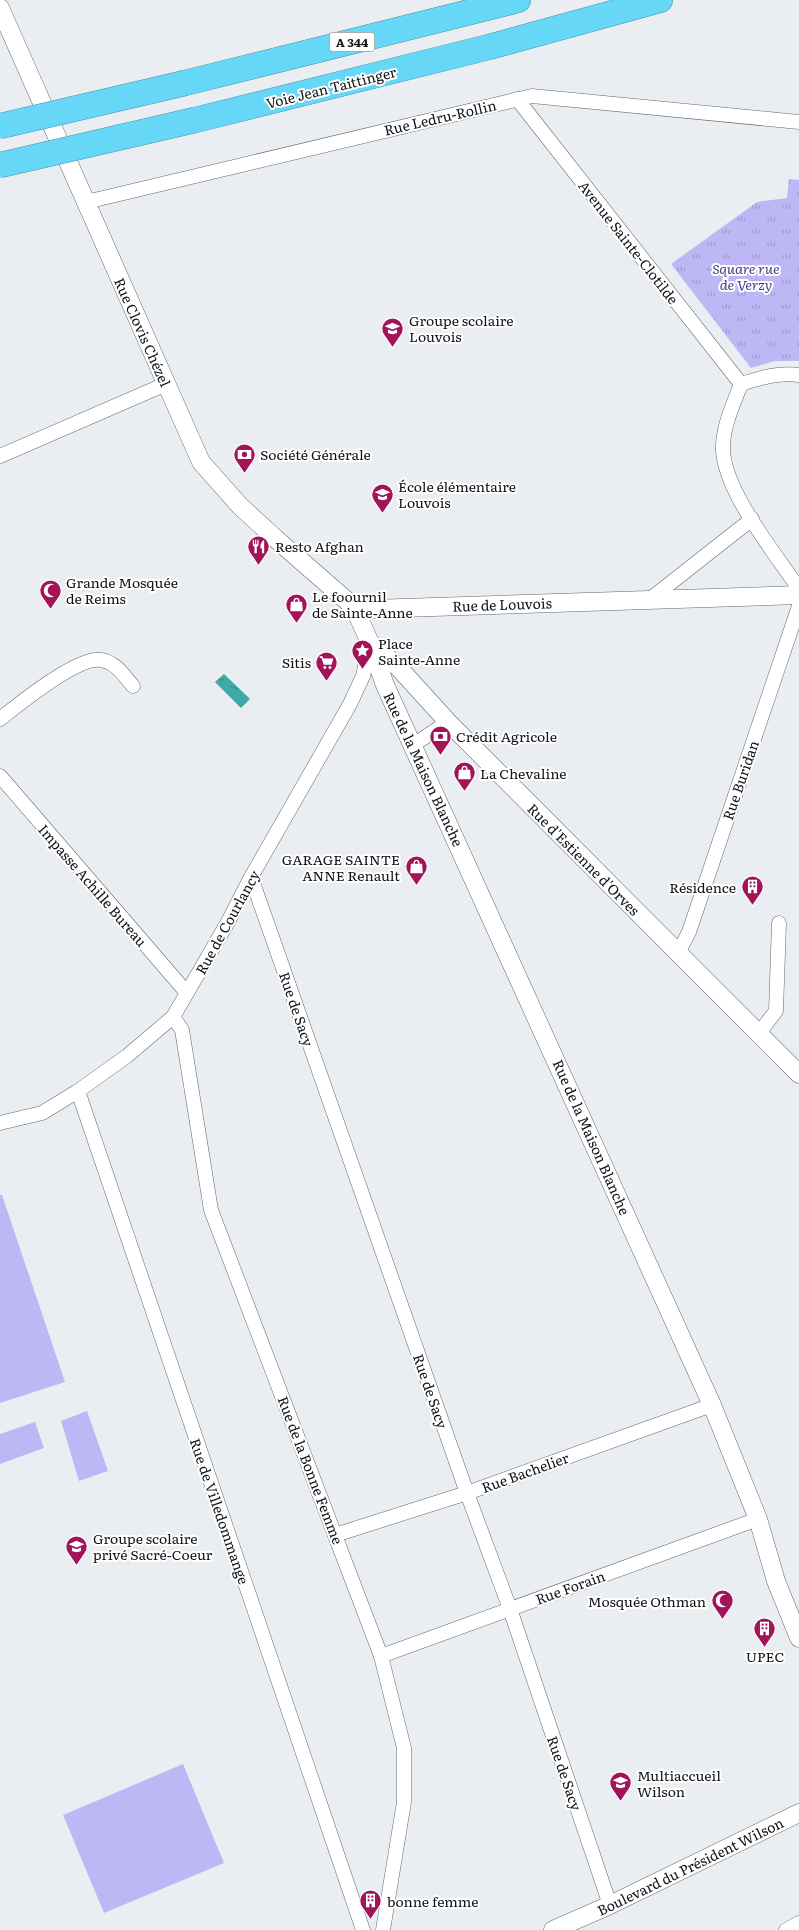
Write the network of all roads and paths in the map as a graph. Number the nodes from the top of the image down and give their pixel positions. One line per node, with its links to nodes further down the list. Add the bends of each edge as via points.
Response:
1 (518, 0): 6 (highway, A 344, bridge)
2 (660, 0): 7 (highway, Voie Jean Taittinger, bridge, via 489,47)
3 (0, 8): 8 (street, Rue Clovis Chézel)
4 (516, 99): 5 (street, Rue Ledru-Rollin, via 532,96); 8 (street, Rue Ledru-Rollin); 11 (street, Avenue Sainte-Clotilde)
5 (799, 122)
6 (0, 126)
7 (0, 165)
8 (86, 202): 10 (street, Rue Clovis Chézel)
9 (799, 375): 11 (street, via 779,374)
10 (166, 384): 12 (street); 18 (street, Rue Clovis Chézel, via 201,462 240,506)
11 (741, 384): 13 (street, via 726,428 723,450 728,473)
12 (0, 456)
13 (752, 519): 14 (street); 16 (street)
14 (799, 589)
15 (799, 595): 16 (street, Rue de Louvois)
16 (649, 600): 18 (street, Rue de Louvois)
17 (799, 606): 27 (street, Rue Buridan, via 689,932)
18 (354, 607): 19 (street, Rue de la Maison Blanche)
19 (370, 643): 22 (street, Rue d'Estienne d'Orves, via 398,667); 23 (street, Rue de la Maison Blanche); 25 (street, Rue de Courlancy, via 363,676 350,704)
20 (133, 686): 21 (street, via 114,664 100,659 82,662)
21 (0, 719)
22 (448, 722): 23 (street); 27 (street, Rue d'Estienne d'Orves)
23 (413, 745): 34 (street, Rue de la Maison Blanche)
24 (0, 776): 28 (street, Impasse Achille Bureau)
25 (251, 877): 28 (street, Rue de Courlancy); 35 (street, Rue de Sacy)
26 (779, 922): 30 (street, via 776,1011)
27 (678, 953): 30 (street, Rue d'Estienne d'Orves)
28 (187, 993): 29 (street, Rue de Courlancy)
29 (173, 1017): 32 (street, Rue de Courlancy); 37 (street, Rue de la Bonne Femme, via 182,1030 211,1210)
30 (759, 1033): 31 (street, Rue d'Estienne d'Orves)
31 (799, 1074)
32 (78, 1091): 33 (street, Rue de Courlancy, via 42,1113); 44 (street, Rue de Villedommange)
33 (0, 1123)
34 (712, 1405): 35 (street, Rue Bachelier); 36 (street, Rue de la Maison Blanche)
35 (467, 1493): 37 (street, Rue Bachelier); 38 (street, Rue de Sacy)
36 (758, 1519): 38 (street, Rue Forain); 39 (street, Rue de la Maison Blanche, via 776,1581)
37 (336, 1535): 40 (street, Rue de la Bonne Femme)
38 (510, 1609): 40 (street, Rue Forain); 42 (street, Rue de Sacy)
39 (799, 1638)
40 (381, 1656): 45 (street, Rue de la Bonne Femme, via 404,1748 404,1802)
41 (799, 1813): 42 (street, Boulevard du Président Wilson)
42 (610, 1905): 46 (street, Boulevard du Président Wilson)
43 (799, 1923): 47 (street)
44 (362, 1930)
45 (383, 1930)
46 (553, 1930)
47 (786, 1930)

